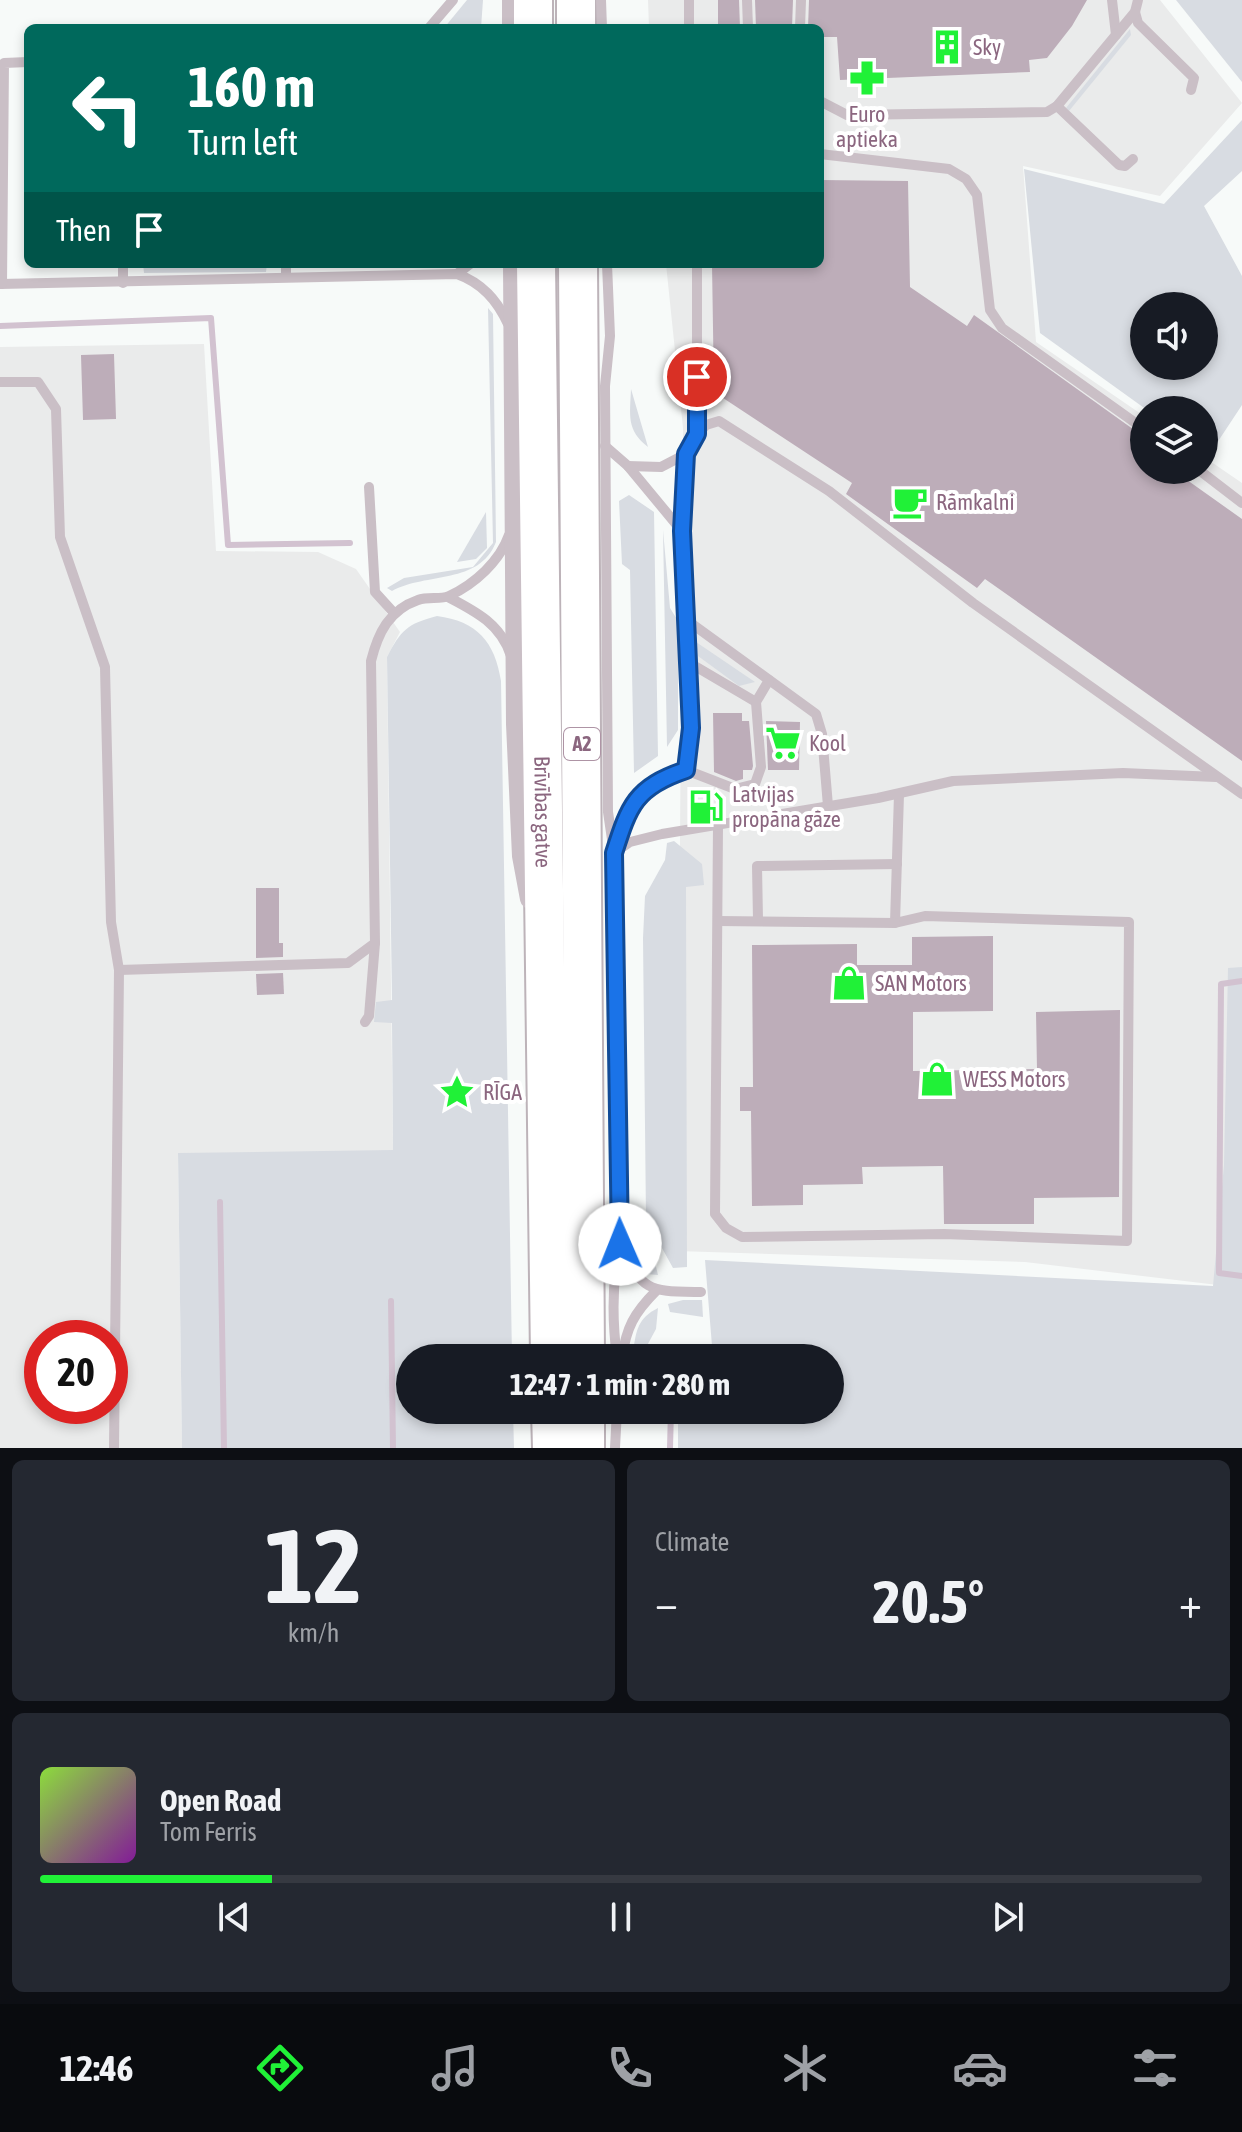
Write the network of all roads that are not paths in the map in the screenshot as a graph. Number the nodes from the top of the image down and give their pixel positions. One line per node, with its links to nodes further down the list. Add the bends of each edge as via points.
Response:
1 (453, 0): 12 (lane)
2 (512, 0): 13 (street)
3 (533, 0): 14 (highway)
4 (576, 0): 15 (highway)
5 (601, 0): 16 (lane)
6 (689, 0): 17 (lane)
7 (747, 0): 18 (lane)
8 (801, 0): 19 (lane)
9 (1112, 0): 20 (lane)
10 (1138, 0): 11 (lane)
11 (1135, 12): 20 (lane); 22 (lane, via 1153,46 1194,78)
12 (432, 24)
13 (512, 24)
14 (533, 24)
15 (576, 24)
16 (602, 24)
17 (689, 24)
18 (748, 24)
19 (800, 24)
20 (1116, 35): 24 (lane)
21 (24, 62): 40 (lane, via 4,63)
22 (1191, 90)
23 (824, 103): 24 (lane, via 847,115 1047,112)
24 (1057, 106): 26 (lane, via 1086,127 1119,165)
25 (824, 154): 43 (lane, via 949,169 966,179 977,195 990,310 1002,328)
26 (1133, 159)
27 (123, 268): 39 (lane)
28 (286, 268): 37 (lane)
29 (357, 268): 38 (lane)
30 (465, 268): 36 (lane)
31 (513, 268): 41 (street)
32 (536, 268): 73 (highway, Brīvības gatve / A2)
33 (578, 268): 79 (highway, Brīvības gatve / A2)
34 (607, 268): 45 (lane)
35 (697, 268): 44 (lane)
36 (457, 274): 38 (lane); 41 (lane, via 481,286 496,302)
37 (286, 277): 38 (lane); 39 (lane)
38 (357, 277)
39 (123, 283): 40 (lane)
40 (1, 284)
41 (512, 333): 51 (street)
42 (0, 382): 72 (lane, via 38,382 56,409 60,537 105,667 111,922)
43 (1130, 419)
44 (697, 434): 46 (lane); 61 (lane, via 719,421 829,491 973,603)
45 (605, 446): 47 (lane); 66 (lane, via 608,812)
46 (686, 454): 47 (lane, via 661,467); 52 (lane)
47 (628, 466): 52 (lane)
48 (1217, 484): 50 (lane)
49 (369, 487): 54 (lane, via 375,592)
50 (1242, 503)
51 (514, 519): 53 (lane, via 503,554); 57 (street)
52 (682, 531): 55 (lane)
53 (448, 597): 54 (lane, via 419,599); 57 (lane, via 483,615 498,631)
54 (394, 613): 71 (lane, via 378,634 371,661)
55 (688, 621): 56 (lane); 58 (lane)
56 (688, 662): 59 (lane); 60 (lane, via 691,728)
57 (515, 671): 73 (street, via 522,856)
58 (769, 680): 59 (lane); 64 (lane, via 816,714)
59 (756, 702): 60 (lane, via 761,767 755,784 735,789)
60 (686, 770): 66 (lane, via 662,778 628,808)
61 (1218, 777): 62 (lane, via 1039,775 953,781); 63 (lane)
62 (899, 794): 64 (lane); 67 (lane)
63 (1242, 794)
64 (828, 806): 65 (lane)
65 (718, 825): 66 (lane, via 630,842); 69 (lane)
66 (614, 853): 75 (lane)
67 (897, 864): 68 (lane, via 757,866); 70 (lane)
68 (758, 920): 69 (lane); 70 (lane)
69 (718, 921): 70 (lane, via 715,1214 726,1228 742,1237 930,1233 1127,1241 1129,922 925,916)
70 (895, 923)
71 (375, 943): 72 (lane, via 348,963); 74 (lane)
72 (119, 970): 85 (lane)
73 (542, 970): 78 (highway, Brīvības gatve / A2)
74 (365, 1022)
75 (620, 1244): 76 (lane, via 635,1276); 80 (lane, via 615,1269)
76 (656, 1291): 77 (lane); 81 (lane, via 636,1311)
77 (701, 1292)
78 (550, 1344)
79 (585, 1344)
80 (618, 1344)
81 (622, 1344)
82 (551, 1424): 86 (highway)
83 (585, 1424): 87 (highway)
84 (616, 1424): 88 (lane)
85 (114, 1448)
86 (552, 1448)
87 (585, 1448)
88 (615, 1448)

